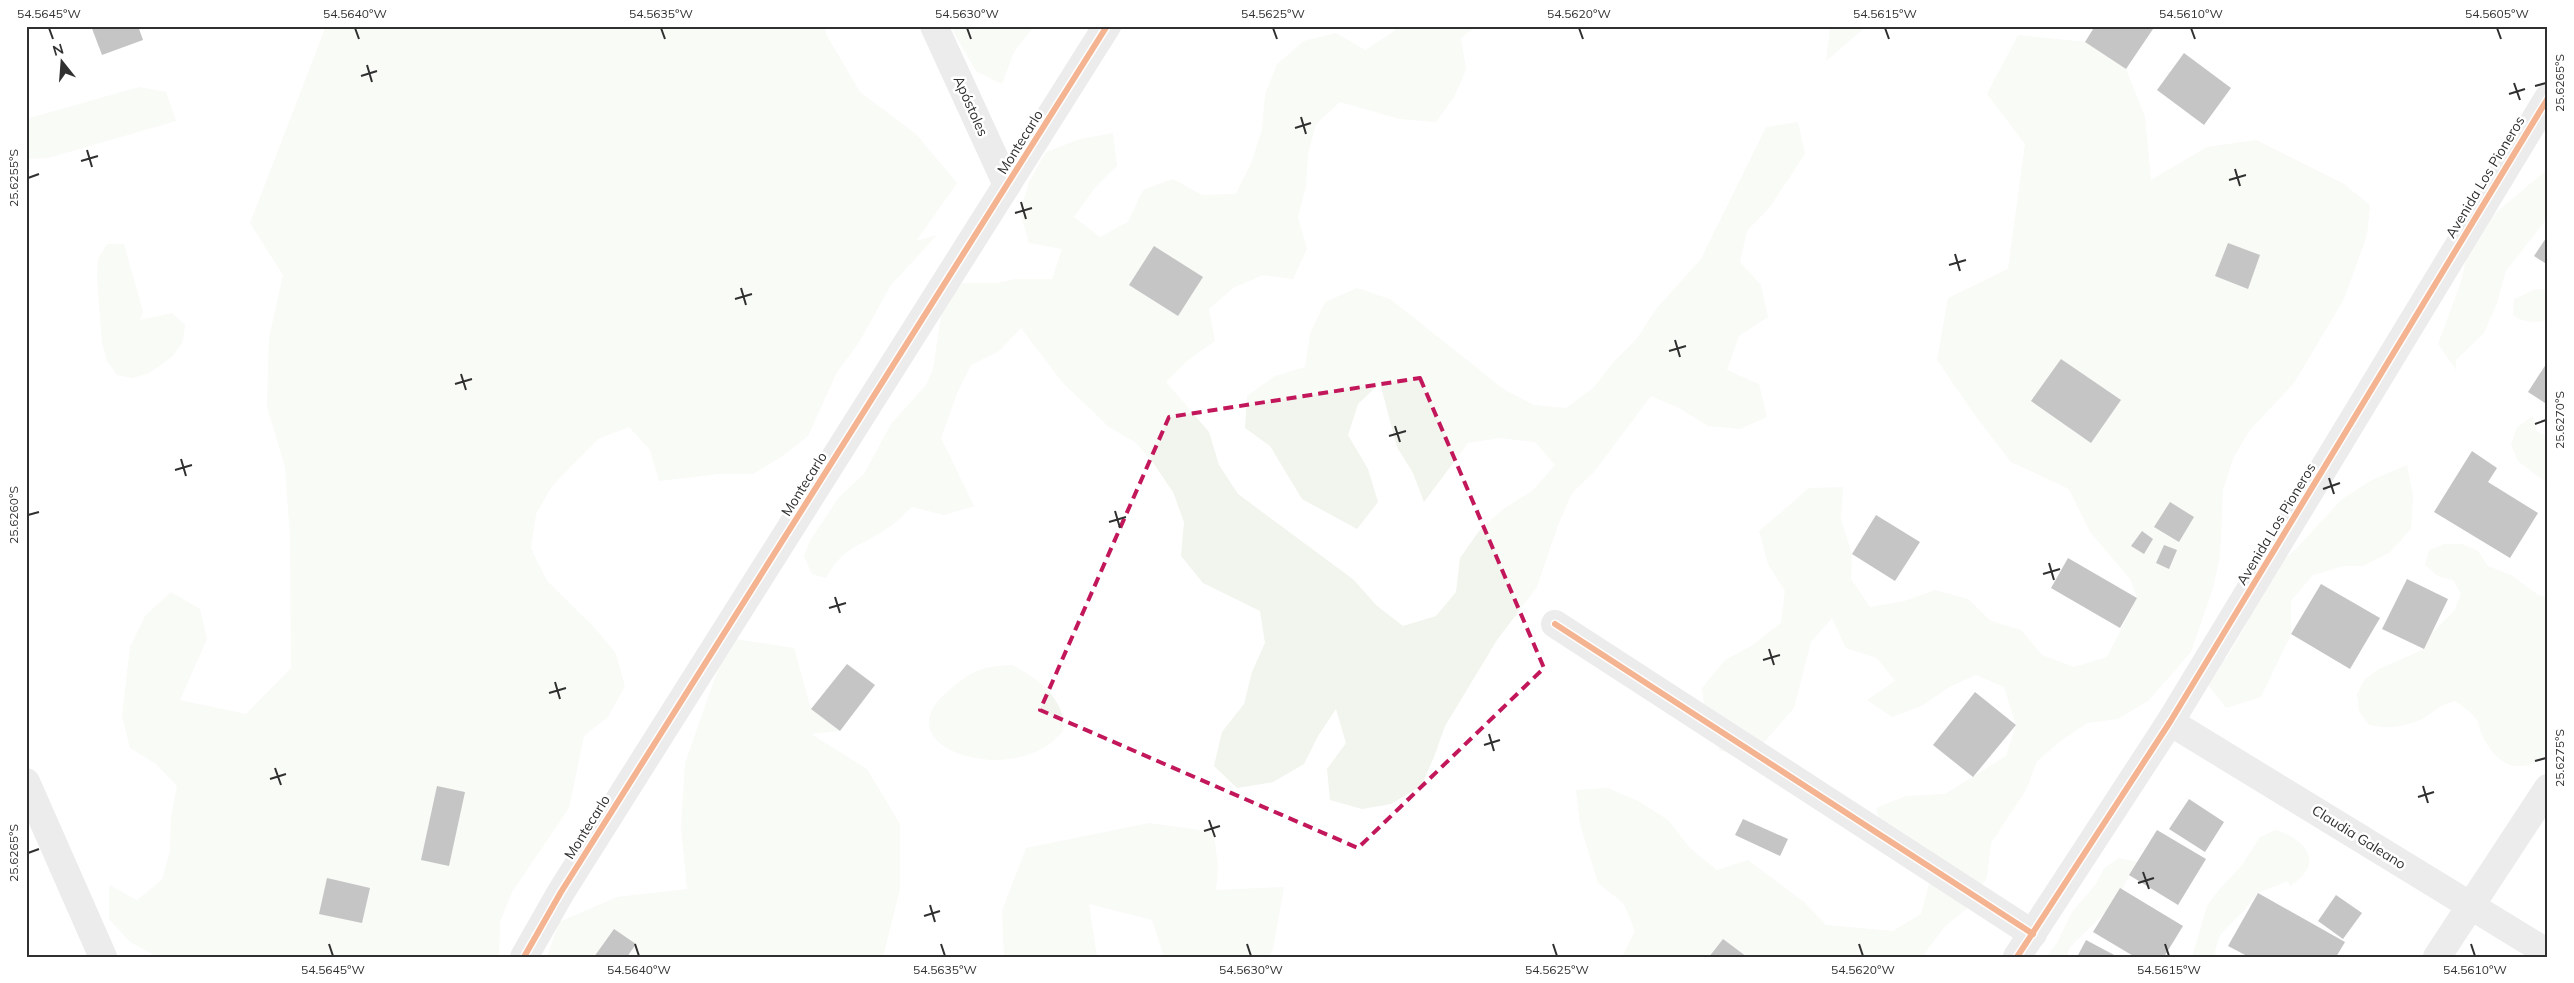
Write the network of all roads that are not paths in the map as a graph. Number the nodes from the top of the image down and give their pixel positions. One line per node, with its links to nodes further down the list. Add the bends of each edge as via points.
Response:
1 (934, 26): 4 (street, Apóstoles)
2 (1107, 26): 4 (street, Montecarlo)
3 (2548, 98): 6 (street, Avenida Los Pioneros)
4 (1007, 185): 13 (street, Montecarlo, via 561,892)
5 (1555, 624): 10 (street)
6 (2170, 722): 9 (street, Claudia Galeano); 10 (street, Avenida Los Pioneros)
7 (26, 782): 12 (street)
8 (2548, 788): 9 (street)
9 (2471, 906): 11 (street, Claudia Galeano); 15 (street)
10 (2033, 934): 14 (street, Avenida Los Pioneros)
11 (2548, 953)
12 (102, 957)
13 (524, 957)
14 (2017, 957)
15 (2437, 957)

